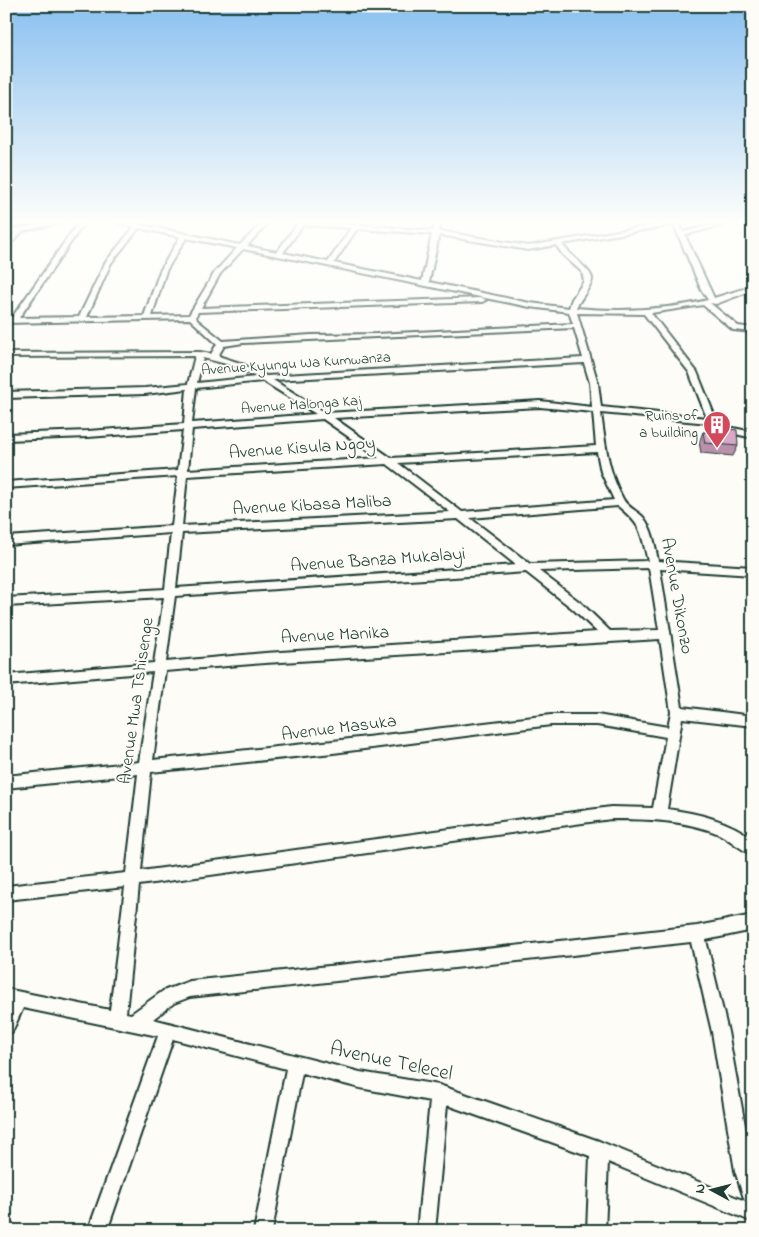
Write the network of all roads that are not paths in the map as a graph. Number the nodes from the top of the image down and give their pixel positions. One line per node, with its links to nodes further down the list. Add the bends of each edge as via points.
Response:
1 (39, 281): 17 (street)
2 (100, 281): 16 (street)
3 (160, 281): 15 (street)
4 (212, 281): 14 (street)
5 (413, 281): 8 (street)
6 (588, 281): 12 (street)
7 (701, 281): 11 (street)
8 (424, 283): 10 (street)
9 (753, 288): 11 (street)
10 (502, 299): 12 (street); 14 (street)
11 (709, 302): 13 (street); 19 (street, via 736,328)
12 (572, 310): 13 (street); 18 (street, Avenue Dikonzo)
13 (647, 313): 30 (street, via 693,372)
14 (193, 314): 15 (street); 20 (street)
15 (147, 318): 16 (street)
16 (82, 319): 17 (street)
17 (9, 321)
18 (578, 326): 20 (street); 24 (street, Avenue Dikonzo)
19 (753, 330)
20 (221, 344): 23 (street)
21 (200, 354): 22 (street); 23 (street); 26 (street, Avenue Mwa Tshisenge)
22 (6, 355)
23 (214, 356): 25 (street, via 227,359)
24 (588, 360): 25 (street, Avenue Kyungu Wa Kumwanza); 28 (street, Avenue Dikonzo)
25 (266, 379): 26 (street, Avenue Kyungu Wa Kumwanza); 29 (street)
26 (192, 386): 27 (street, Avenue Kyungu Wa Kumwanza, via 108,393); 31 (street, Avenue Mwa Tshisenge)
27 (6, 395)
28 (596, 410): 29 (street, Avenue Malonga Kaj, via 540,404); 30 (street, Avenue Malonga Kaj); 34 (street, Avenue Dikonzo)
29 (327, 416): 31 (street, Avenue Malonga Kaj); 35 (street)
30 (712, 421): 32 (street, Avenue Malonga Kaj, via 720,428)
31 (188, 427): 33 (street, Avenue Malonga Kaj); 36 (street, Avenue Mwa Tshisenge)
32 (753, 435)
33 (6, 437)
34 (601, 449): 35 (street, Avenue Kisula Ngoy); 38 (street, Avenue Dikonzo, via 606,472)
35 (389, 460): 36 (street, Avenue Kisula Ngoy); 39 (street)
36 (184, 474): 37 (street, Avenue Kisula Ngoy); 40 (street, Avenue Mwa Tshisenge)
37 (6, 485)
38 (620, 503): 39 (street, Avenue Kibasa Maliba); 42 (street, Avenue Dikonzo, via 645,528)
39 (461, 515): 40 (street, Avenue Kibasa Maliba); 43 (street)
40 (177, 529): 41 (street, Avenue Kibasa Maliba); 45 (street, Avenue Mwa Tshisenge)
41 (6, 541)
42 (654, 564): 43 (street, Avenue Banza Mukalayi); 44 (street, Avenue Banza Mukalayi); 47 (street, Avenue Dikonzo)
43 (526, 568): 45 (street, Avenue Banza Mukalayi); 48 (street, via 568,598)
44 (753, 570)
45 (170, 593): 46 (street, Avenue Banza Mukalayi); 49 (street, Avenue Mwa Tshisenge)
46 (6, 602)
47 (666, 634): 48 (street, Avenue Manika); 51 (street, Avenue Dikonzo)
48 (607, 636): 49 (street, Avenue Manika)
49 (160, 666): 50 (street, Avenue Manika); 54 (street, Avenue Mwa Tshisenge)
50 (6, 680)
51 (677, 712): 52 (street); 53 (street, Avenue Dikonzo)
52 (753, 721)
53 (674, 733): 54 (street, Avenue Masuka, via 597,720 551,720); 56 (street, Avenue Dikonzo)
54 (145, 769): 55 (street, Avenue Masuka); 58 (street, Avenue Mwa Tshisenge)
55 (6, 782)
56 (660, 814): 57 (street, via 730,832); 58 (street, via 611,813)
57 (753, 848)
58 (133, 879): 59 (street); 63 (street, Avenue Mwa Tshisenge)
59 (6, 893)
60 (753, 922): 61 (street)
61 (697, 934): 63 (street, via 190,989); 69 (street, via 720,1032 744,1171)
62 (13, 998): 63 (street, Avenue Telecel); 64 (street)
63 (125, 1022): 65 (street, Avenue Telecel)
64 (6, 1026)
65 (168, 1030): 66 (street, Avenue Telecel); 71 (street)
66 (296, 1064): 67 (street, Avenue Telecel, via 360,1080); 72 (street)
67 (440, 1094): 68 (street, Avenue Telecel); 73 (street)
68 (599, 1150): 70 (street, Avenue Telecel); 74 (street)
69 (753, 1197)
70 (753, 1213)
71 (97, 1231)
72 (263, 1231)
73 (426, 1231)
74 (596, 1231)

